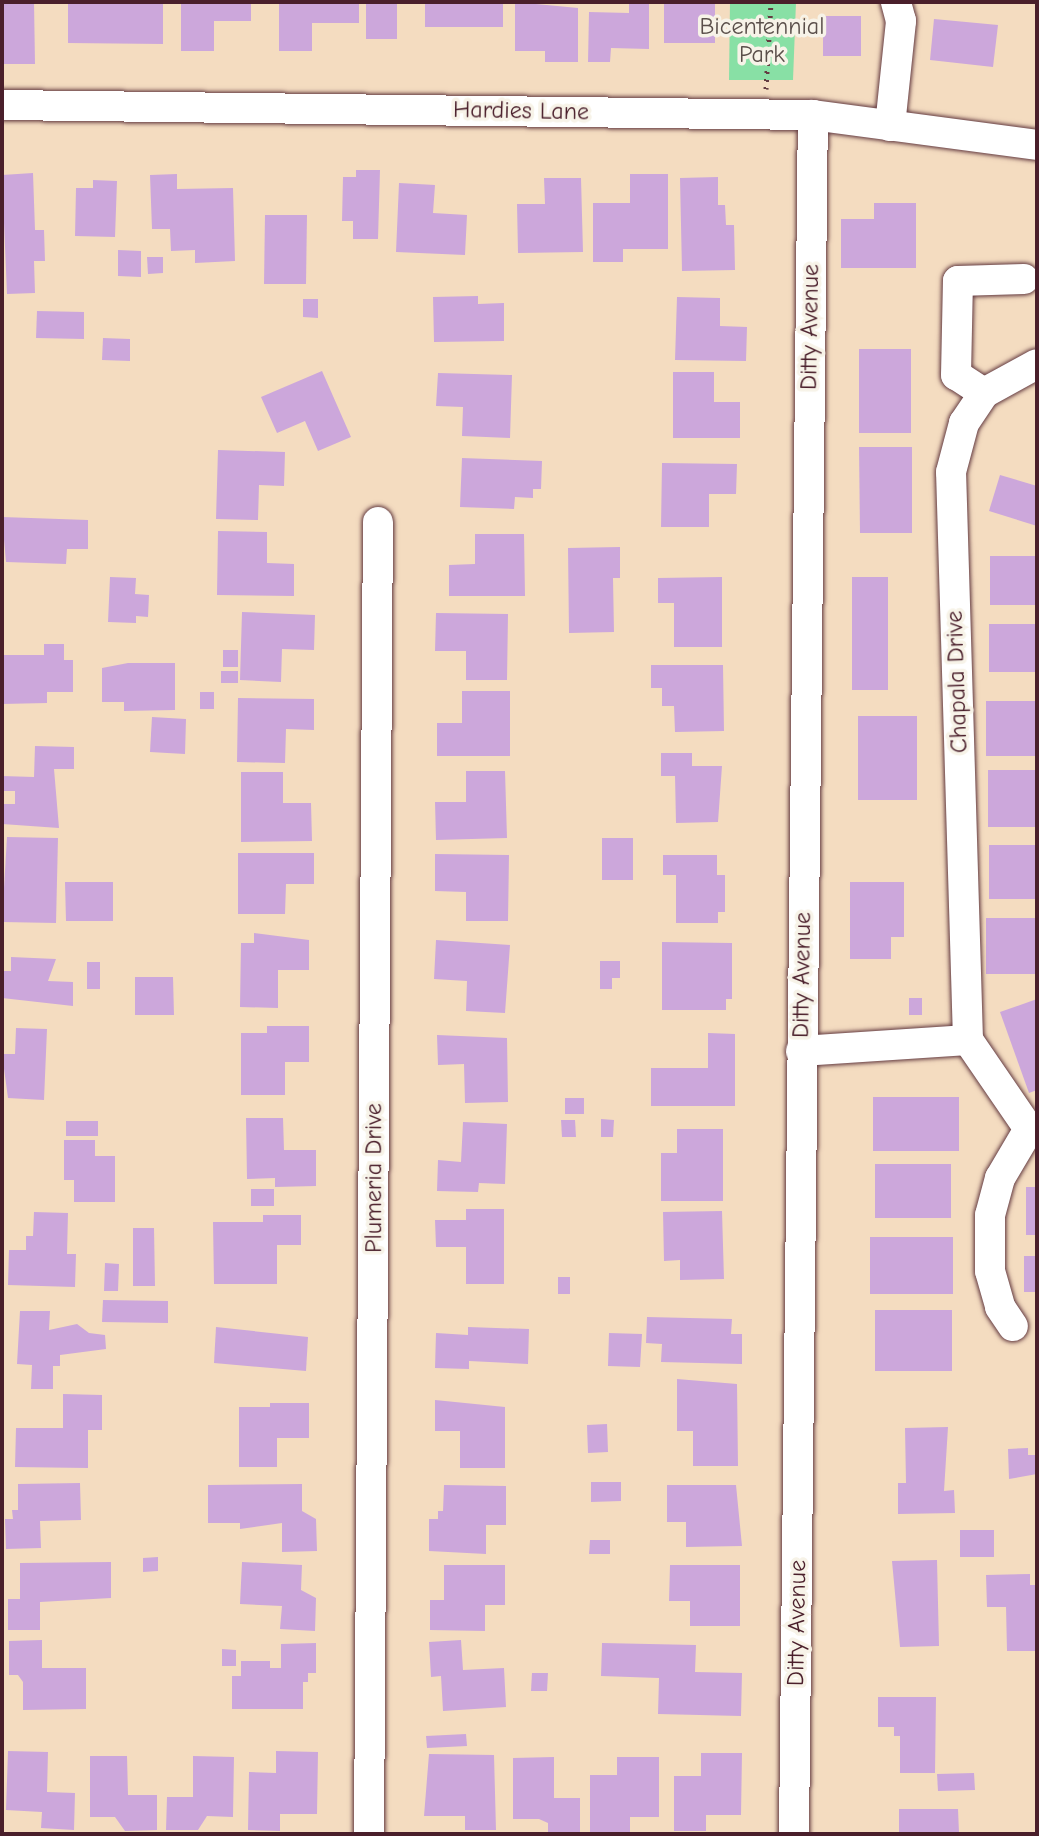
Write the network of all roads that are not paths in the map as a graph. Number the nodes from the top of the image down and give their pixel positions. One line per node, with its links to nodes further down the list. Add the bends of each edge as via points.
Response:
1 (896, 2): 4 (street, via 901,21)
2 (2, 105): 3 (street, Hardies Lane)
3 (813, 115): 4 (street, Hardies Lane); 11 (street, Ditty Avenue)
4 (890, 126): 5 (street, Hardies Lane)
5 (1037, 145)
6 (1024, 279): 8 (street, via 958,281 956,375)
7 (1037, 364): 8 (street, Chapala Drive)
8 (984, 393): 10 (street, Chapala Drive, via 964,423 951,472)
9 (378, 522): 14 (street, Plumeria Drive)
10 (968, 1040): 11 (street); 12 (street)
11 (801, 1051): 15 (street, Ditty Avenue)
12 (1033, 1128): 13 (street, via 1000,1178 990,1215 990,1271 1000,1307)
13 (1013, 1326)
14 (369, 1834)
15 (794, 1834)

